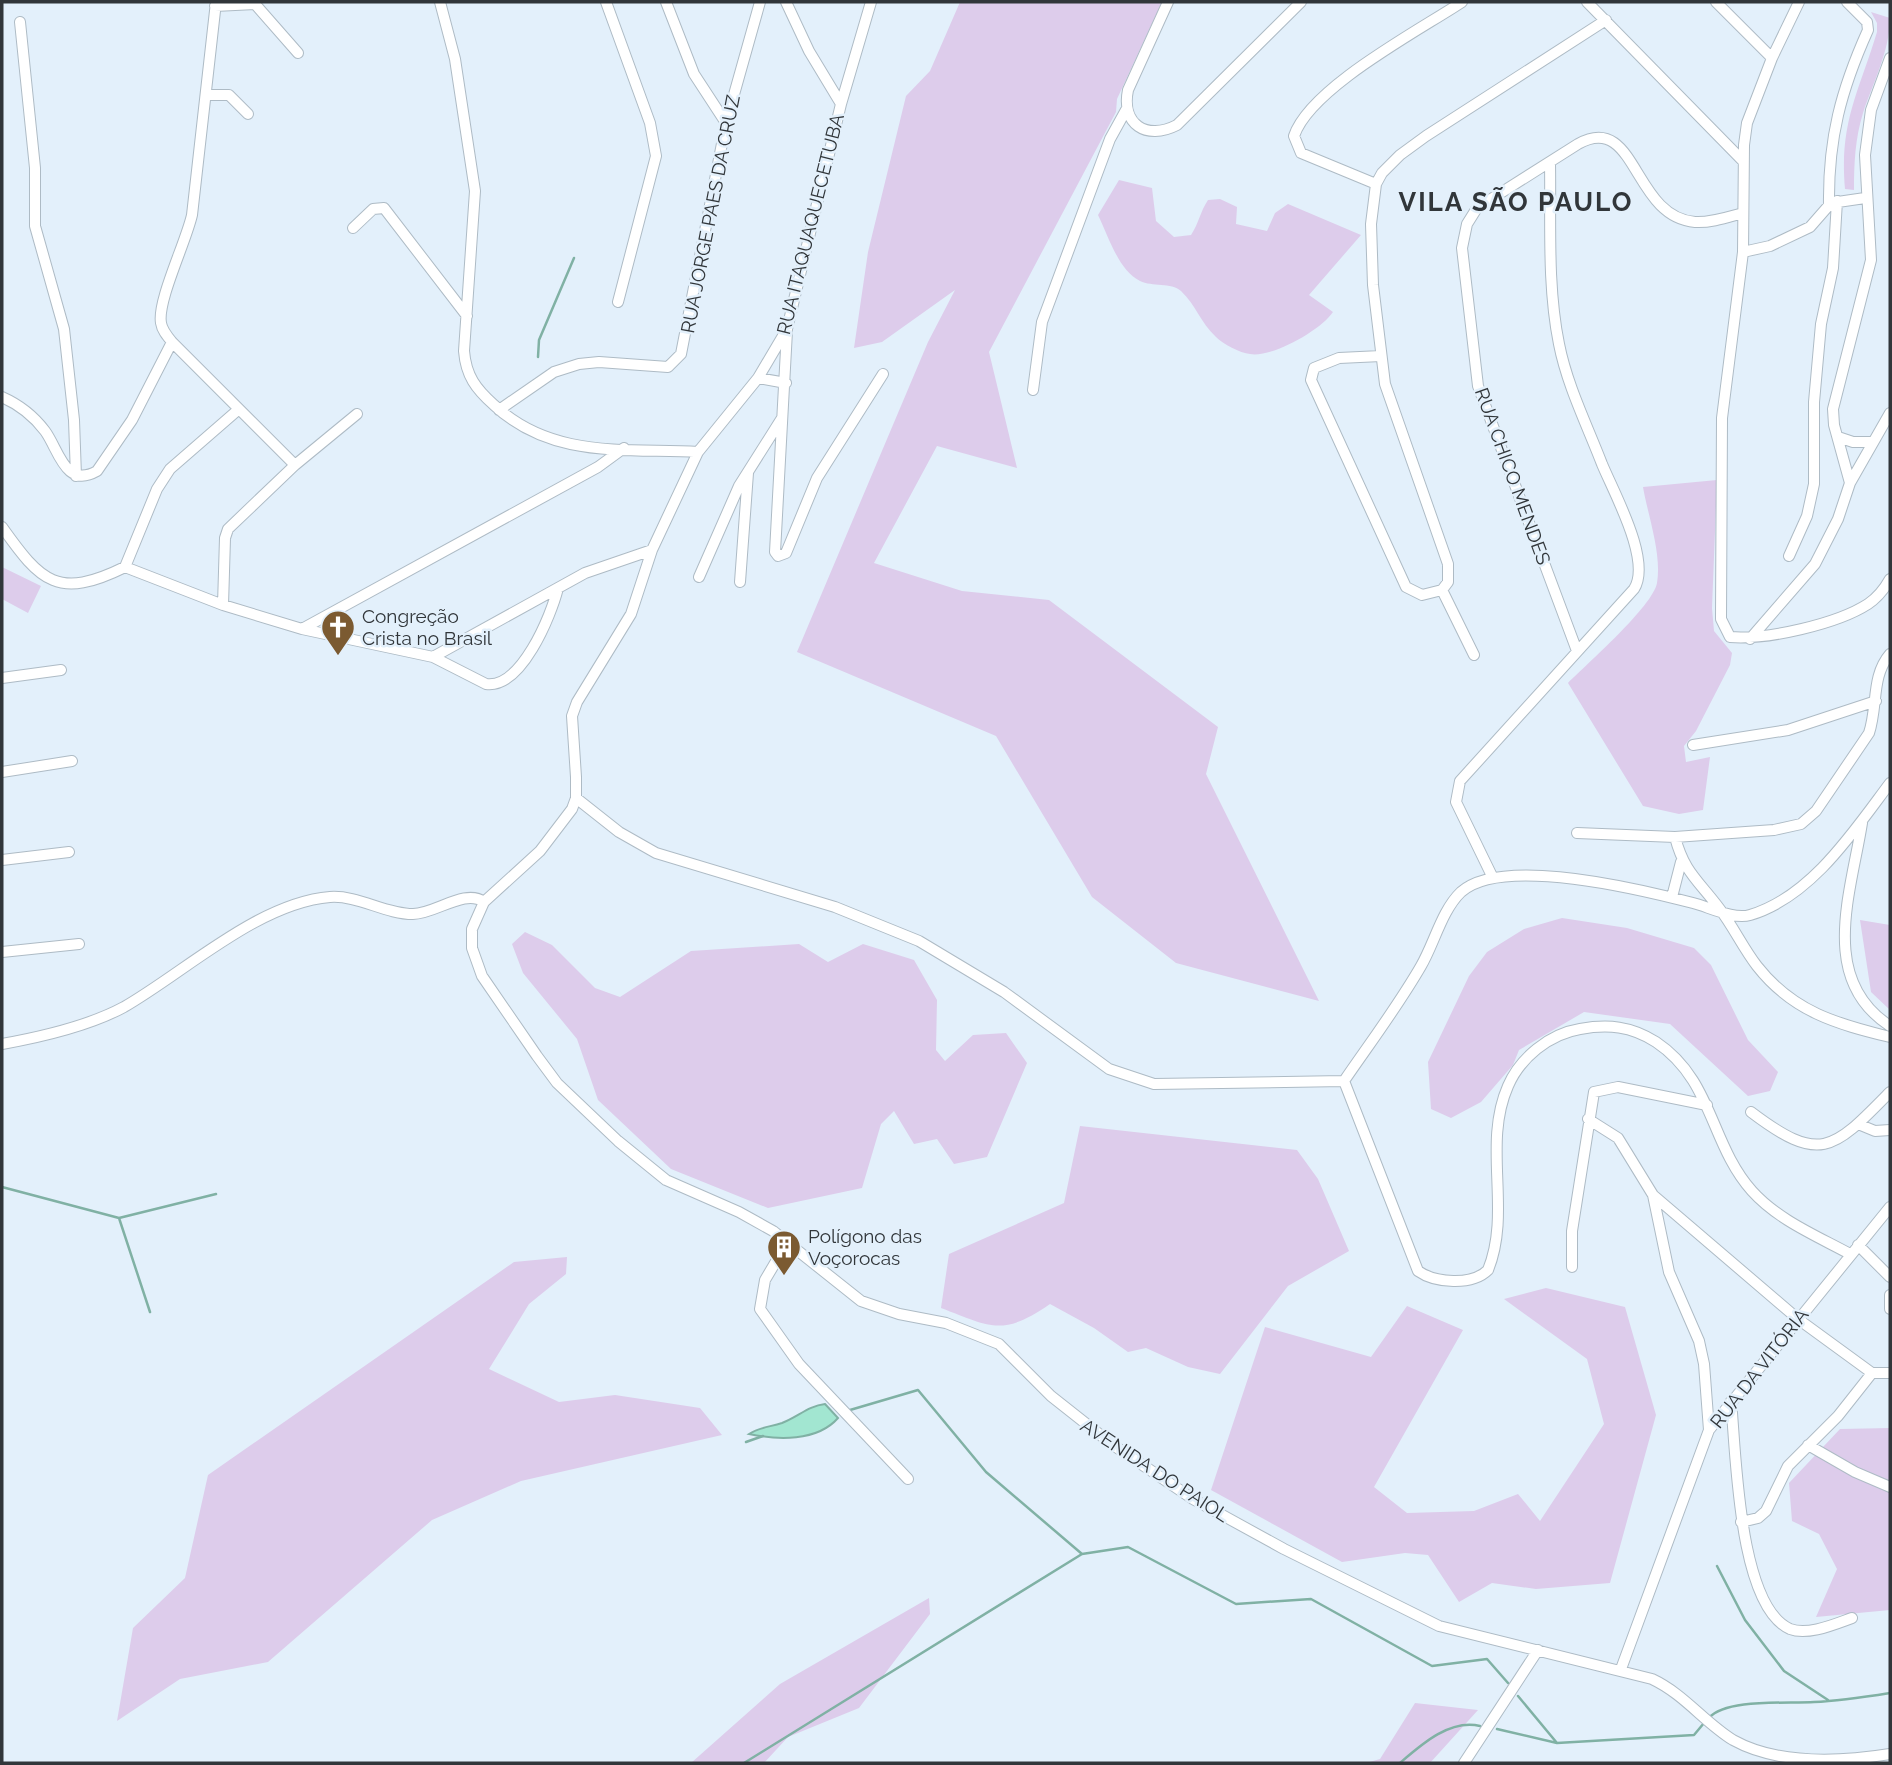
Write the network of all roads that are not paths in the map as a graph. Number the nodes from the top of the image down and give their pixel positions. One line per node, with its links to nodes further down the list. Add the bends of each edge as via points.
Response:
1 (606, 2): 33 (street, via 650,123 656,156)
2 (666, 2): 24 (street, via 694,74)
3 (760, 2): 24 (street, RUA JORGE PAES DA CRUZ)
4 (786, 2): 21 (street, via 808,51)
5 (871, 2): 21 (street, RUA ITAQUAQUECETUBA)
6 (1168, 2): 22 (street, via 1128,90)
7 (1301, 2): 22 (street, via 1177,125 1146,131)
8 (1462, 2): 27 (street, via 1331,90 1298,125 1294,136 1301,153)
9 (1587, 2): 15 (street)
10 (1716, 2): 18 (street)
11 (1799, 2): 18 (street)
12 (1846, 2): 29 (street, via 1865,20 1868,30 1848,78 1832,136)
13 (441, 3): 34 (street, via 455,60 475,191)
14 (216, 4): 17 (street, via 256,4); 20 (street)
15 (1606, 20): 25 (street); 27 (street, via 1426,136 1382,173)
16 (20, 22): 54 (street, via 35,168 35,226 64,328)
17 (298, 53)
18 (1772, 58): 25 (street, via 1747,123)
19 (1890, 58): 28 (street, via 1871,110 1864,155)
20 (207, 95): 23 (street, via 229,95); 36 (street, via 186,244 161,309 162,328)
21 (841, 104): 35 (street, RUA ITAQUAQUECETUBA)
22 (1126, 110): 41 (street, via 1042,322)
23 (247, 114)
24 (726, 124): 44 (street, RUA JORGE PAES DA CRUZ, via 681,354 668,367 598,362 554,372)
25 (1743, 161): 30 (street)
26 (1549, 162): 30 (street, RUA CHICO MENDES, via 1590,137 1603,136 1627,155 1650,197 1677,217 1694,222); 68 (street, via 1559,345 1634,542 1641,574 1634,589); 68 (street, RUA CHICO MENDES, via 1471,216 1464,234 1463,262 1478,387)
27 (1376, 184): 37 (street, via 1371,224)
28 (1865, 198): 29 (street); 48 (street, via 1871,260 1833,409)
29 (1833, 203): 32 (street, via 1810,227); 58 (street, via 1833,268 1821,324 1814,402 1814,484 1807,516)
30 (1743, 213): 32 (street)
31 (353, 228): 34 (street, via 373,209 384,208)
32 (1744, 253): 67 (street, via 1722,418 1721,619 1730,637)
33 (618, 302)
34 (467, 316): 44 (street, via 464,351 468,377)
35 (787, 329): 39 (street, RUA ITAQUAQUECETUBA); 40 (street)
36 (172, 342): 43 (street); 54 (street, via 132,420 96,471)
37 (1381, 356): 64 (street, via 1385,384 1448,564 1449,577); 64 (street, via 1339,358 1314,368 1315,390 1406,587 1422,595)
38 (883, 374): 47 (street, via 817,478 786,553 780,557 775,552)
39 (758, 378): 40 (street); 51 (street, RUA ITAQUAQUECETUBA)
40 (786, 383): 47 (street)
41 (1033, 390)
42 (2, 397): 54 (street, via 32,414 47,432 61,462)
43 (239, 409): 52 (street); 59 (street, via 170,469 157,489)
44 (499, 410): 50 (street, via 520,427 558,443)
45 (1890, 413): 49 (street)
46 (357, 414): 52 (street)
47 (783, 416): 53 (street)
48 (1838, 436): 49 (street); 55 (street)
49 (1872, 442): 55 (street)
50 (624, 448): 51 (street); 66 (street, via 598,467)
51 (698, 452): 57 (street, RUA ITAQUAQUECETUBA)
52 (295, 465): 65 (street, via 228,528)
53 (748, 471): 60 (street); 62 (street)
54 (76, 476)
55 (1850, 484): 67 (street, via 1815,564)
56 (2, 527): 59 (street, via 29,565 51,582 90,582)
57 (652, 550): 63 (street, via 585,573); 79 (street, RUA ITAQUAQUECETUBA, via 631,614 572,716)
58 (1789, 556)
59 (125, 568): 65 (street)
60 (699, 577)
61 (1890, 579): 67 (street, via 1870,603 1853,611)
62 (740, 582)
63 (558, 588): 71 (street); 71 (street, via 542,631 501,683 485,684)
64 (1442, 590): 70 (street)
65 (223, 605): 66 (street)
66 (302, 629): 71 (street)
67 (1750, 639)
68 (1577, 651): 86 (street, via 1460,781 1455,802)
69 (1890, 654): 74 (street, via 1880,672)
70 (1474, 655)
71 (433, 657)
72 (61, 670): 73 (street)
73 (2, 678)
74 (1876, 701): 75 (street, via 1788,730); 82 (street, via 1872,725 1860,750 1816,811 1801,824)
75 (1693, 745)
76 (72, 761): 77 (street)
77 (2, 772)
78 (1890, 783): 80 (street)
79 (576, 798): 88 (street, via 540,851); 95 (street, via 619,832 656,853 835,907 919,941 993,985 1109,1069 1129,1078 1154,1084)
80 (1862, 820): 89 (street, via 1806,882 1775,903 1748,916); 92 (street, via 1844,932 1848,974 1862,1003)
81 (1577, 833): 82 (street)
82 (1675, 837): 85 (street)
83 (69, 852): 84 (street)
84 (2, 860)
85 (1681, 862): 87 (street); 89 (street)
86 (1492, 876): 87 (street, via 1524,874); 95 (street, via 1462,891 1420,967)
87 (1672, 897): 89 (street)
88 (484, 902): 94 (street, via 472,898 416,914 345,898 317,899 245,928 122,1008); 104 (street, AVENIDA DO PAIOL, via 472,929 475,962 557,1083 666,1180 739,1212)
89 (1721, 910): 93 (street, via 1758,968 1801,1006 1823,1019)
90 (79, 944): 91 (street)
91 (2, 952)
92 (1890, 1026)
93 (1890, 1037)
94 (2, 1044)
95 (1344, 1081): 97 (street, via 1418,1271 1445,1280 1483,1275 1491,1262 1498,1222 1499,1121 1506,1090 1529,1055 1570,1031 1623,1027 1678,1057)
96 (1890, 1092): 100 (street)
97 (1707, 1105): 99 (street, via 1618,1087 1600,1088 1593,1094); 106 (street, via 1741,1178 1754,1193 1773,1210)
98 (1751, 1112): 100 (street, via 1788,1138 1812,1146 1825,1144)
99 (1588, 1119): 102 (street, via 1618,1138); 107 (street, via 1572,1231)
100 (1858, 1124): 101 (street, via 1875,1132)
101 (1890, 1130)
102 (1653, 1195): 111 (street); 115 (street, via 1669,1272 1699,1342)
103 (1890, 1207): 105 (street, RUA DA VITÓRIA)
104 (788, 1241): 117 (street, via 765,1280 760,1309 799,1364); 121 (street, AVENIDA DO PAIOL, via 861,1301 946,1323 999,1345 1051,1396 1113,1445 1193,1499 1284,1549 1439,1626)
105 (1858, 1245): 106 (street, RUA DA VITÓRIA); 108 (street)
106 (1850, 1254): 111 (street, RUA DA VITÓRIA)
107 (1572, 1267)
108 (1890, 1276)
109 (1890, 1295): 110 (street)
110 (1890, 1309)
111 (1798, 1319): 112 (street); 114 (street, RUA DA VITÓRIA)
112 (1872, 1373): 113 (street); 116 (street)
113 (1890, 1373)
114 (1731, 1401): 115 (street, RUA DA VITÓRIA); 119 (street)
115 (1709, 1430): 122 (street, RUA DA VITÓRIA)
116 (1808, 1445): 118 (street); 119 (street, via 1788,1466 1766,1511)
117 (908, 1479)
118 (1890, 1487)
119 (1741, 1522): 120 (street, via 1751,1567 1779,1621 1804,1630)
120 (1852, 1618)
121 (1538, 1650): 122 (street, AVENIDA DO PAIOL); 125 (street)
122 (1621, 1669): 124 (street, AVENIDA DO PAIOL, via 1668,1686 1732,1740 1764,1754 1803,1760)
123 (1890, 1754): 124 (street, AVENIDA DO PAIOL)
124 (1873, 1760)
125 (1464, 1763)

